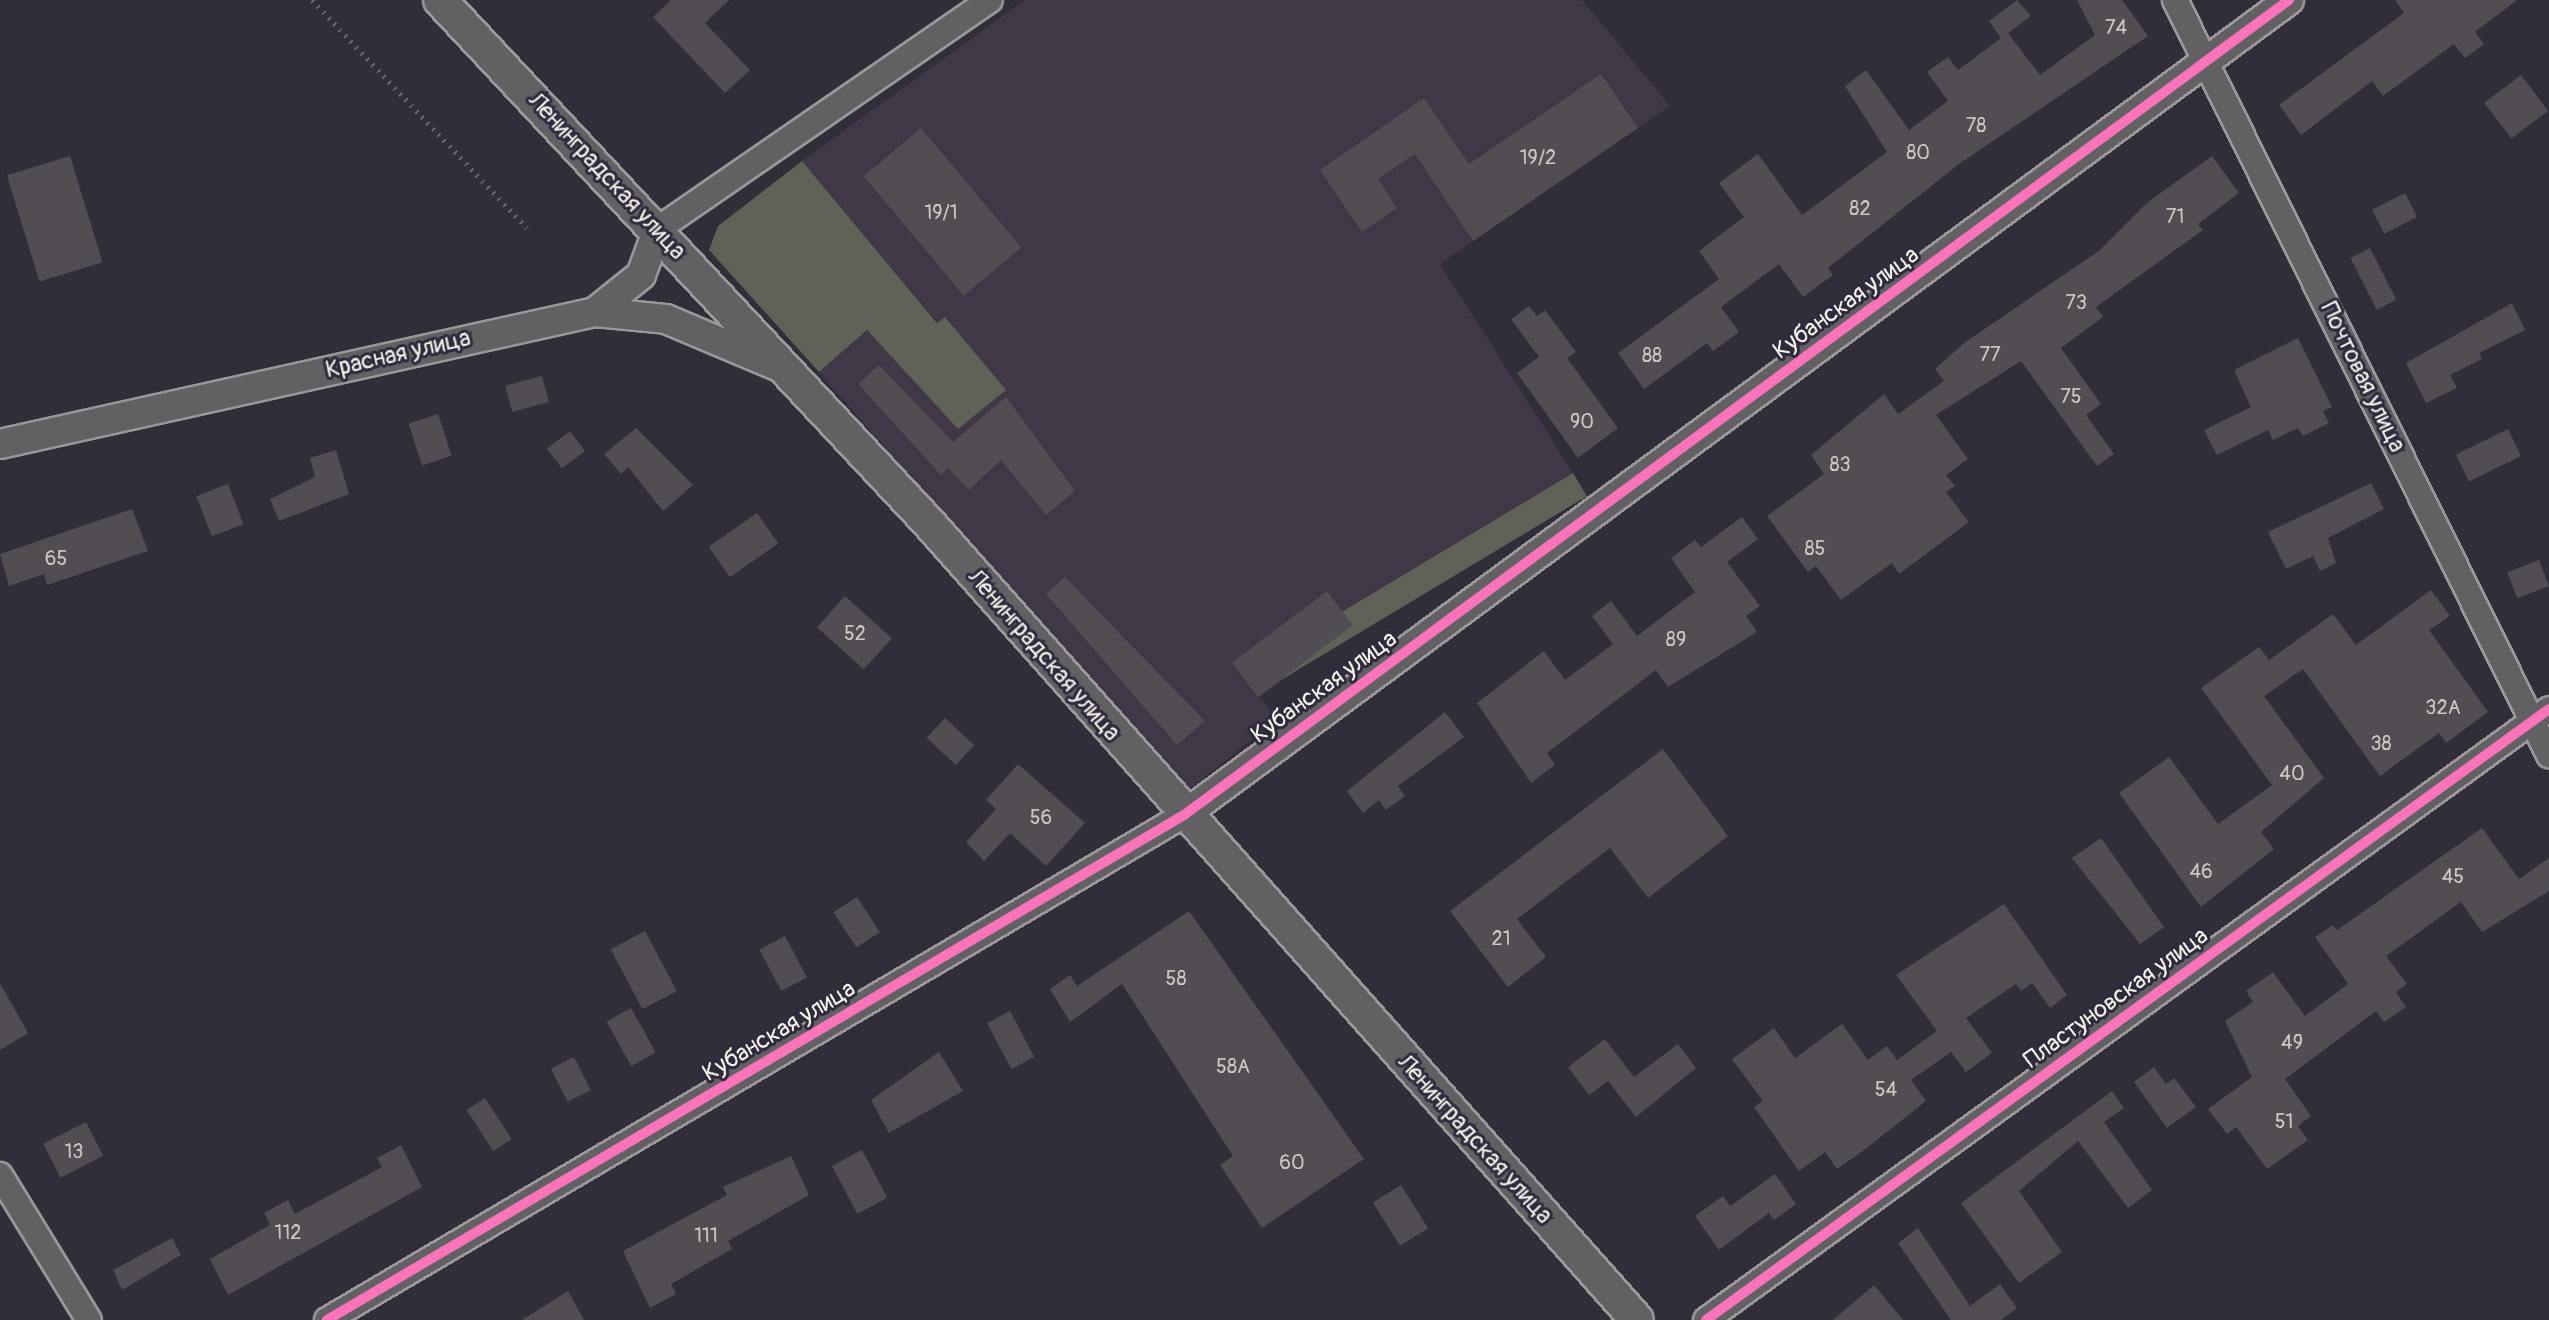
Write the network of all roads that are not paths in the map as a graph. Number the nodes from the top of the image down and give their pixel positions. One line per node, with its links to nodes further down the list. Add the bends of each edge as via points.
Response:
1 (440, 0): 6 (main road, Ленинградская улица)
2 (990, 0): 6 (street)
3 (2175, 0): 5 (street, Почтовая улица)
4 (2289, 0): 5 (street, Кубанская улица)
5 (2208, 62): 10 (street, Почтовая улица); 12 (street, Кубанская улица)
6 (658, 229): 7 (street, via 641,275); 8 (main road, Ленинградская улица)
7 (595, 312): 8 (street, Красная улица, via 666,319); 9 (street, Красная улица)
8 (790, 372): 12 (main road, Ленинградская улица)
9 (0, 444)
10 (2541, 714): 11 (street, Почтовая улица); 17 (street, Пластуновская улица)
11 (2549, 755)
12 (1184, 815): 15 (street, Кубанская улица); 16 (main road, Ленинградская улица)
13 (0, 1175): 14 (street)
14 (89, 1320)
15 (327, 1320)
16 (1637, 1320)
17 (1706, 1320)

